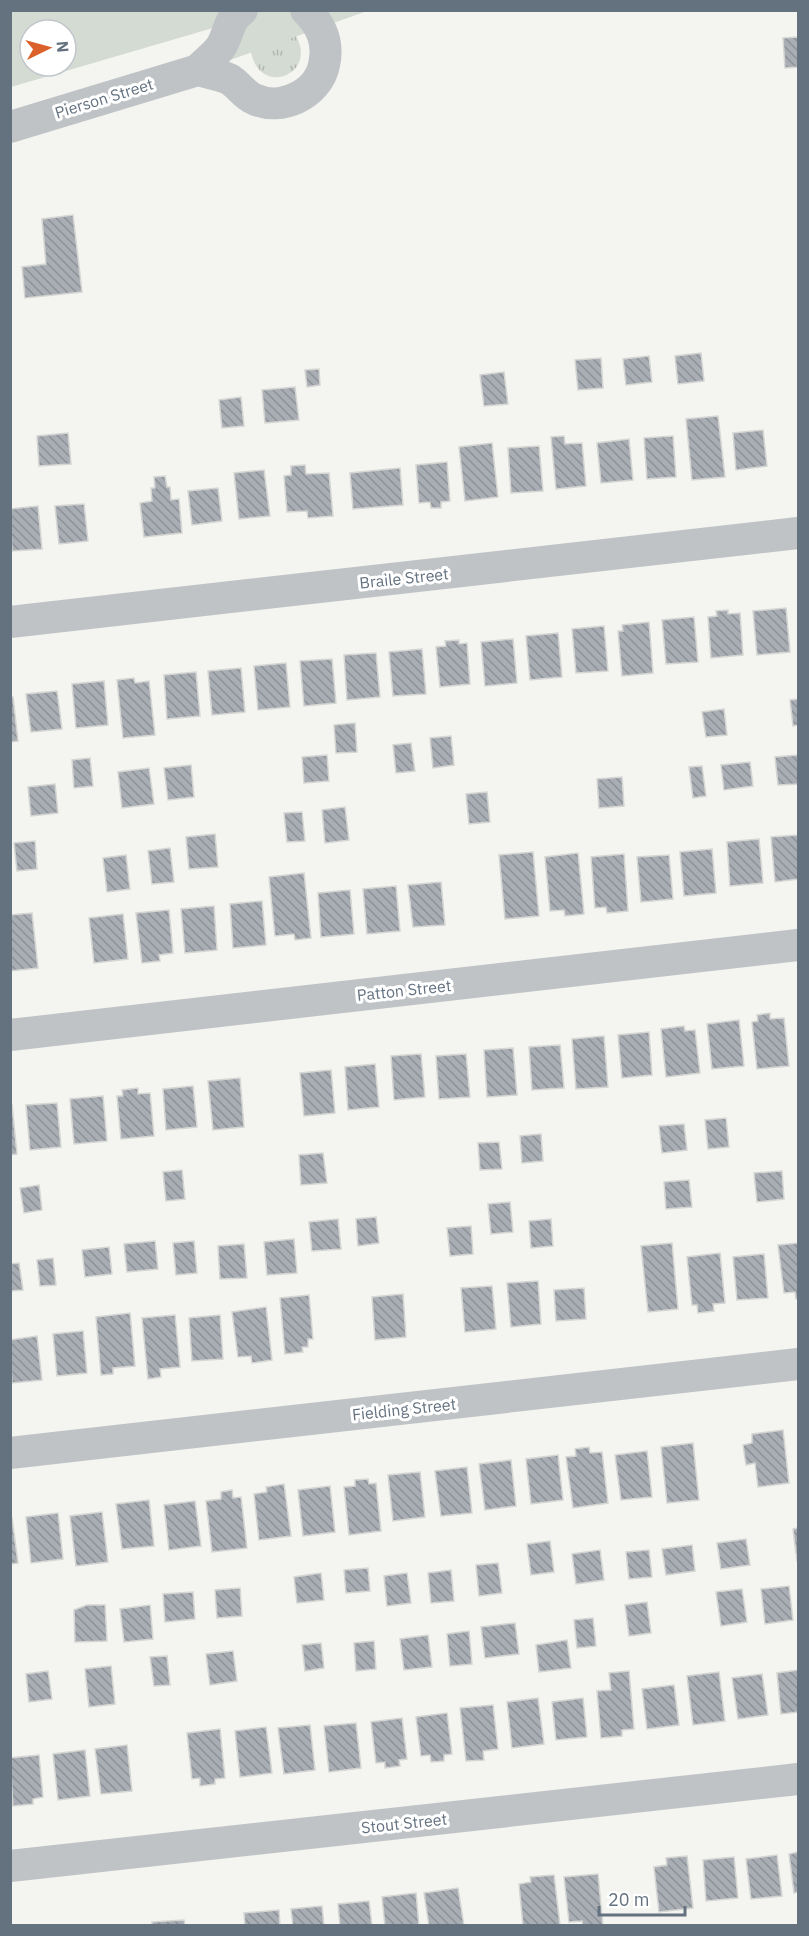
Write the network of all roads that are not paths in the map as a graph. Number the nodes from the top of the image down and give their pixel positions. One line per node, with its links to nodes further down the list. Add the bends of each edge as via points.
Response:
1 (242, 10): 3 (street, Pierson Street, via 227,28 222,45)
2 (306, 10): 3 (street, via 325,37 327,54 315,84 303,95 272,104 242,92 231,80)
3 (198, 70): 4 (street, Pierson Street)
4 (10, 127)
5 (798, 533): 6 (street, Braile Street)
6 (10, 622)
7 (798, 945): 8 (street, Patton Street)
8 (10, 1035)
9 (798, 1364): 10 (street, Fielding Street)
10 (10, 1454)
11 (798, 1779): 12 (street, Stout Street)
12 (10, 1866)

